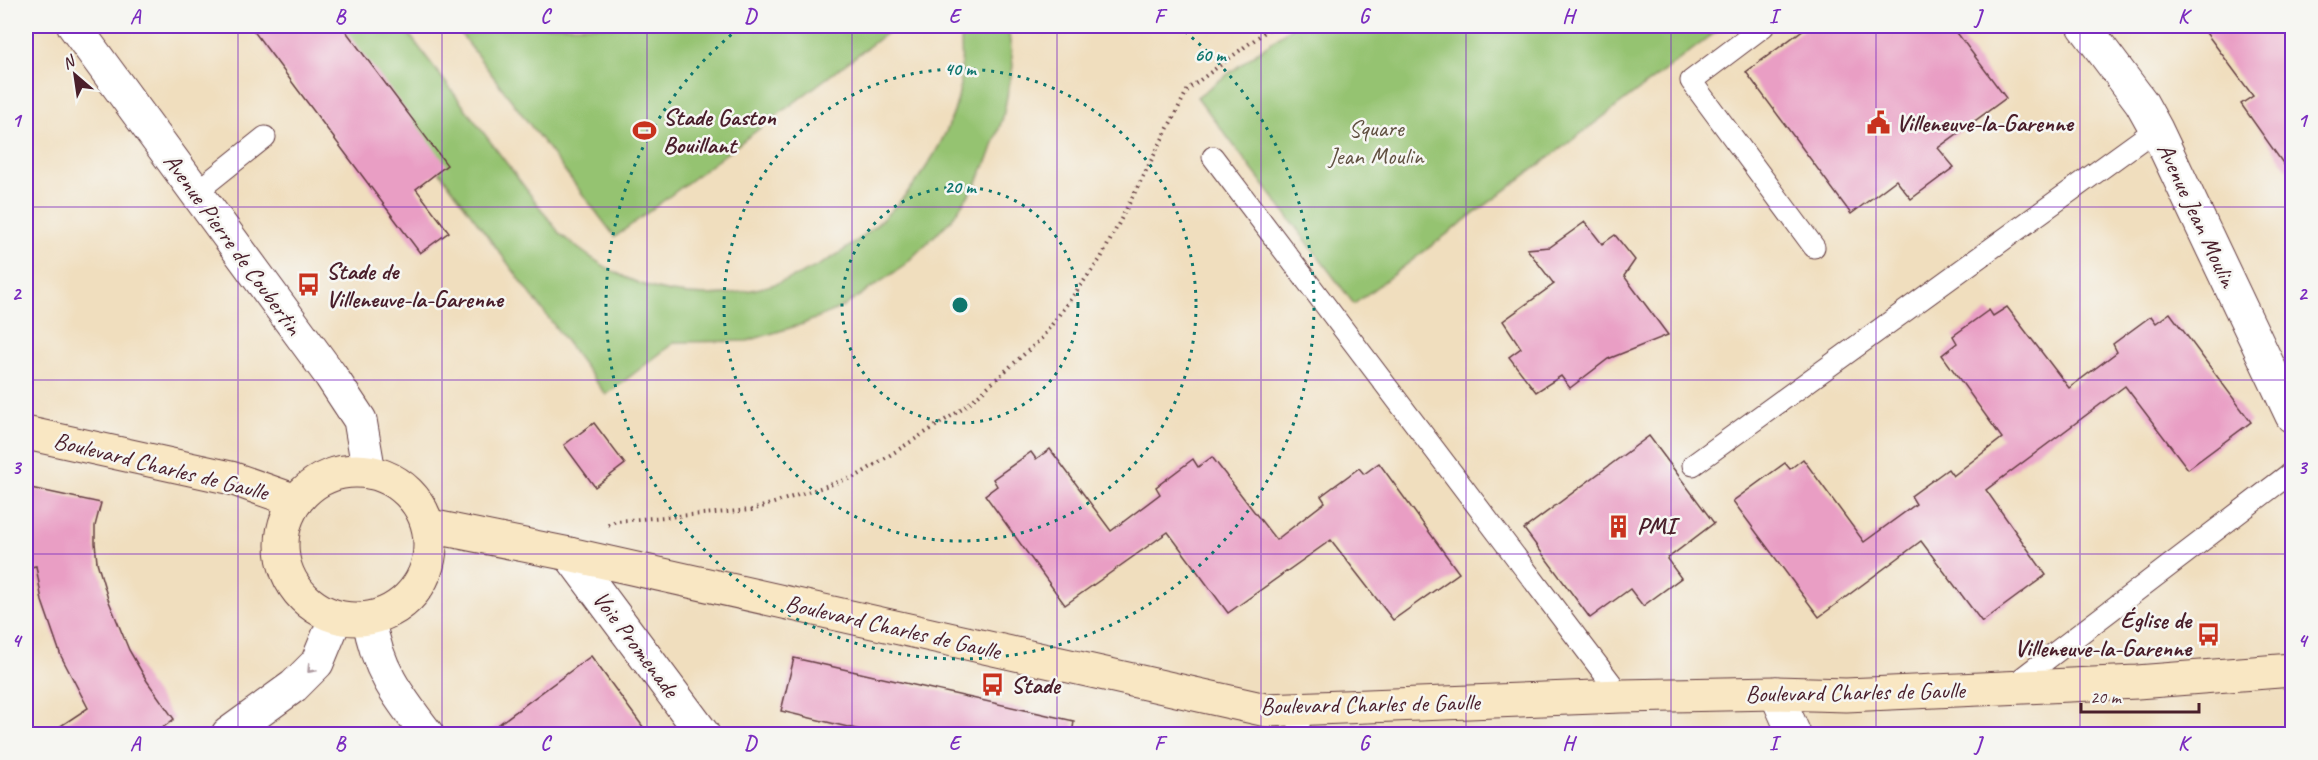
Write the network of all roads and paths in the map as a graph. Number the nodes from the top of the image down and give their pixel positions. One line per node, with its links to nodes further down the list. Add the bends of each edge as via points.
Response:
1 (1273, 26): 17 (path, via 1188,89 1101,258 1041,339 964,408 857,476 752,510 616,521)
2 (1764, 26): 9 (lane, via 1691,81)
3 (2084, 26): 5 (street, Avenue Jean Moulin, via 2141,102)
4 (84, 29): 8 (street, Avenue Pierre de Coubertin)
5 (2156, 129): 10 (street, Avenue Jean Moulin); 12 (lane)
6 (265, 137): 8 (lane)
7 (1213, 158): 24 (lane)
8 (195, 193): 13 (street, Avenue Pierre de Coubertin, via 360,420)
9 (1814, 247)
10 (2292, 416)
11 (26, 433): 15 (main road, Boulevard Charles de Gaulle, via 231,478)
12 (1693, 465)
13 (369, 472): 15 (main road, via 348,471 329,476 311,486); 16 (main road, via 402,487 416,500)
14 (2292, 472): 22 (lane)
15 (297, 501): 19 (main road, via 286,519 282,538 289,579 317,609)
16 (430, 526): 18 (main road, Boulevard Charles de Gaulle); 20 (main road, via 427,569 419,586 393,610)
17 (606, 526)
18 (568, 554): 25 (main road, Boulevard Charles de Gaulle, via 1266,710); 28 (street, Voie Promenade)
19 (336, 617): 20 (main road); 26 (street, one-way to 26, via 317,663 294,686)
20 (369, 619): 27 (street, via 373,644 393,689)
21 (2292, 670): 22 (main road, Boulevard Charles de Gaulle)
22 (2007, 688): 23 (main road, Boulevard Charles de Gaulle, via 1846,695)
23 (1776, 693): 24 (main road, Boulevard Charles de Gaulle); 29 (street)
24 (1621, 696): 25 (main road, Boulevard Charles de Gaulle)
25 (1300, 722)
26 (228, 735)
27 (427, 735)
28 (703, 735)
29 (1794, 735)

